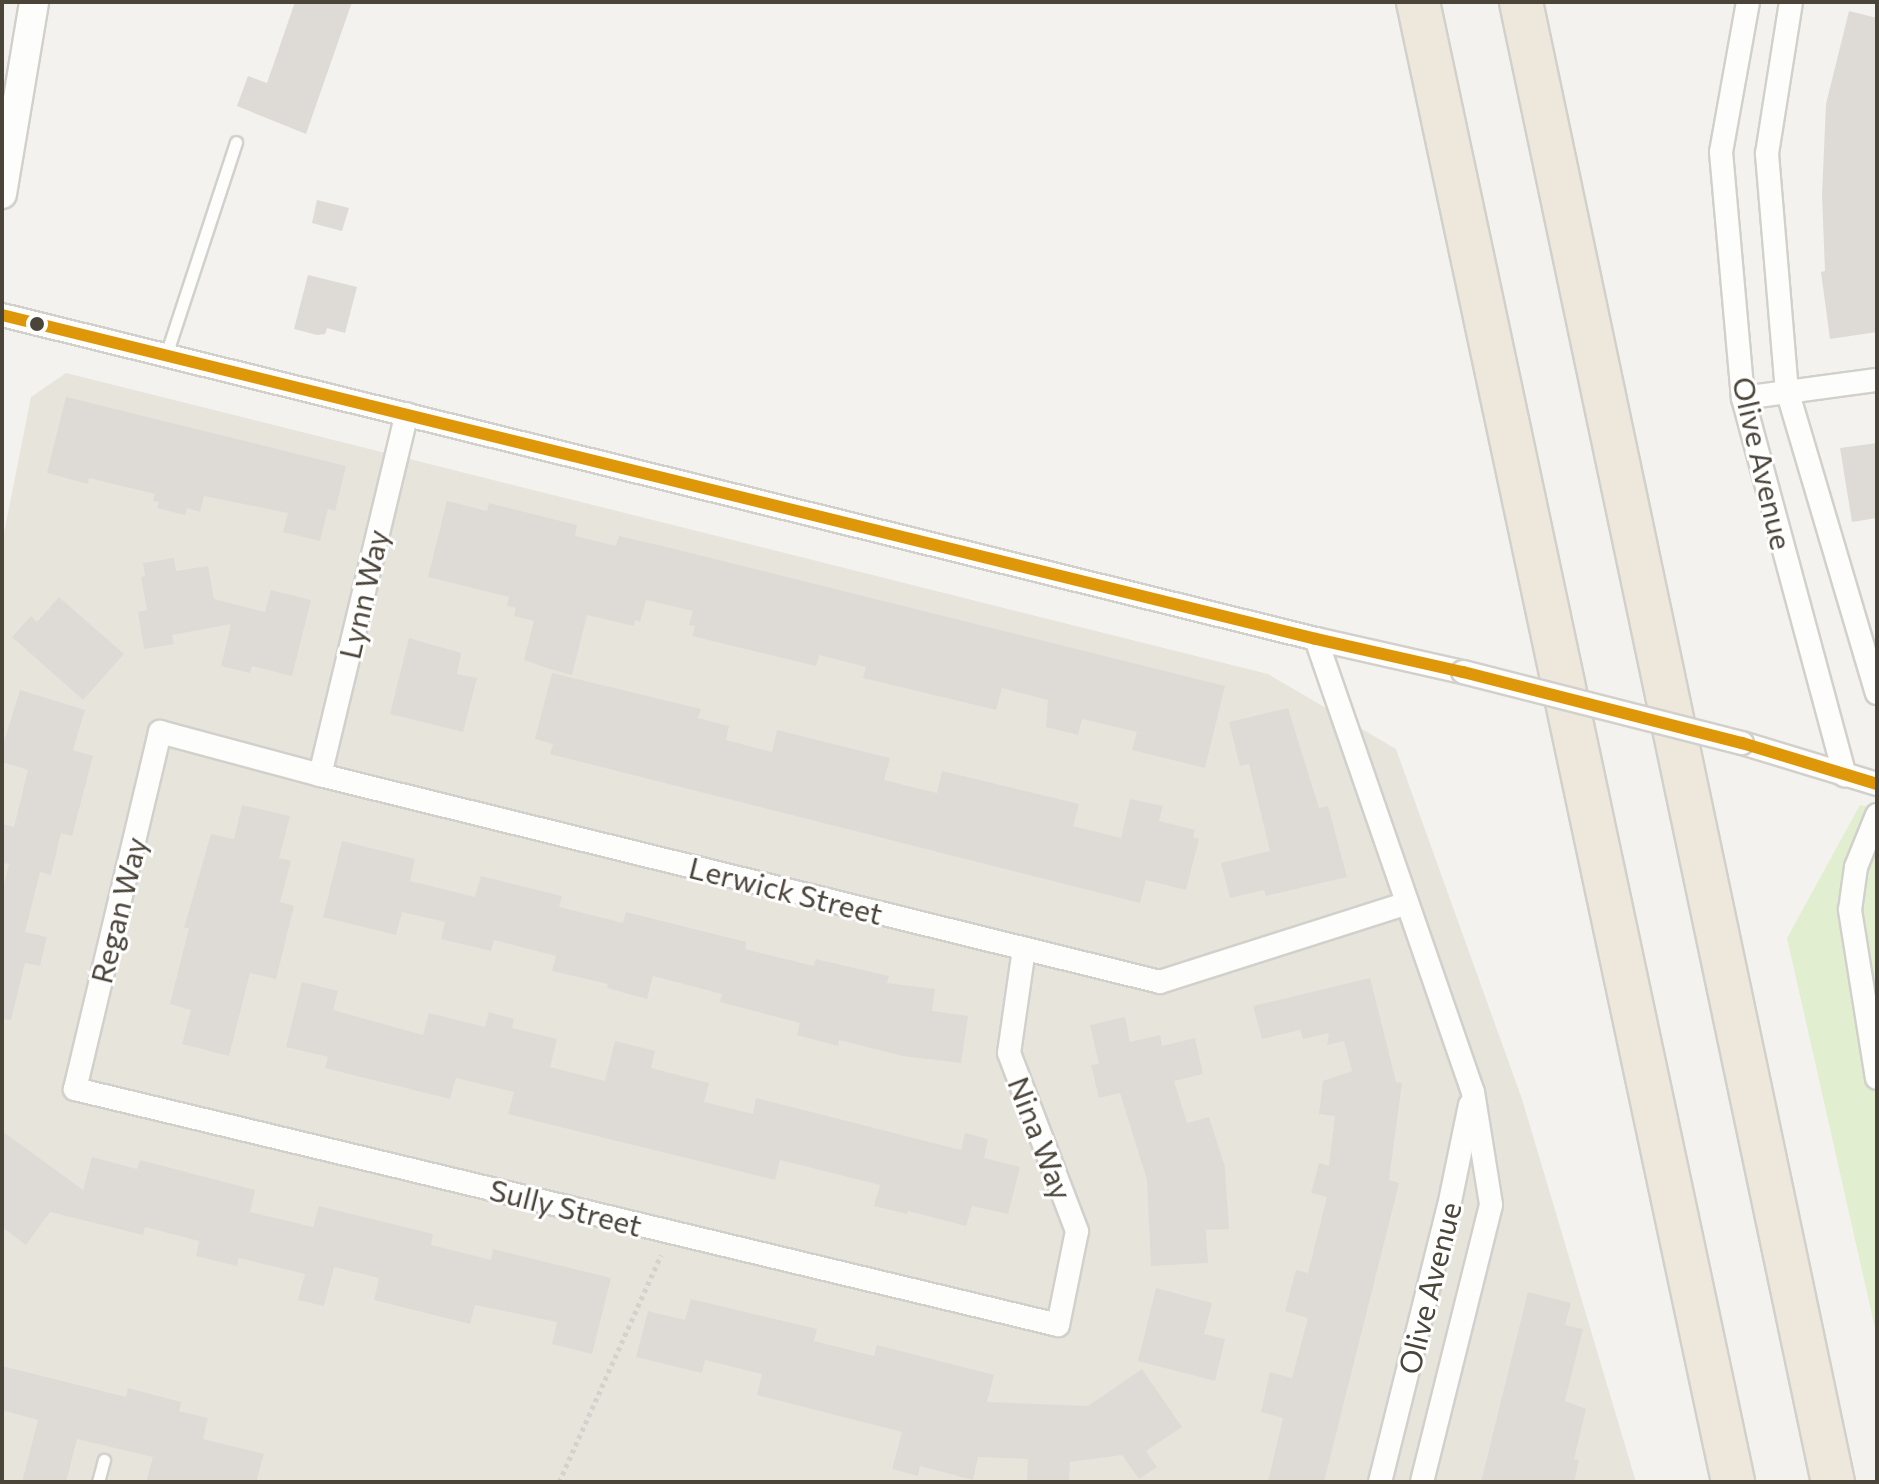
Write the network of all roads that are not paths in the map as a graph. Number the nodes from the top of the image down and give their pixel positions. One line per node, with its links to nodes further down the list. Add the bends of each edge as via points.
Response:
1 (34, 2): 7 (street)
2 (1418, 2): 31 (highway)
3 (1521, 2): 32 (highway)
4 (1748, 2): 12 (street, Olive Avenue, via 1721,152)
5 (1791, 2): 11 (street, Olive Avenue, via 1767,154)
6 (236, 142): 9 (lane)
7 (2, 194)
8 (2, 315): 9 (street)
9 (166, 355): 13 (street)
10 (1877, 380): 11 (street)
11 (1787, 390): 12 (street); 15 (street, Olive Avenue)
12 (1743, 398): 18 (street, Olive Avenue)
13 (407, 414): 14 (street); 17 (street, Lynn Way)
14 (1316, 639): 18 (street, bridge, via 1742,743); 21 (street, Olive Avenue)
15 (1877, 693)
16 (160, 732): 17 (street, Lerwick Street); 24 (street, Regan Way)
17 (320, 775): 22 (street, Lerwick Street)
18 (1845, 775): 19 (street)
19 (1877, 784)
20 (1874, 821): 23 (street, via 1856,867 1850,910)
21 (1407, 903): 22 (street, Lerwick Street, via 1160,982); 25 (street, Olive Avenue)
22 (1024, 949): 26 (street, Nina Way, via 1009,1053 1077,1231)
23 (1877, 1078)
24 (75, 1089): 26 (street, Sully Street)
25 (1473, 1092): 29 (street, Olive Avenue); 30 (street, Olive Avenue, via 1491,1205)
26 (1058, 1325)
27 (104, 1460): 28 (lane)
28 (98, 1482)
29 (1380, 1482)
30 (1422, 1482)
31 (1733, 1482)
32 (1833, 1482)

